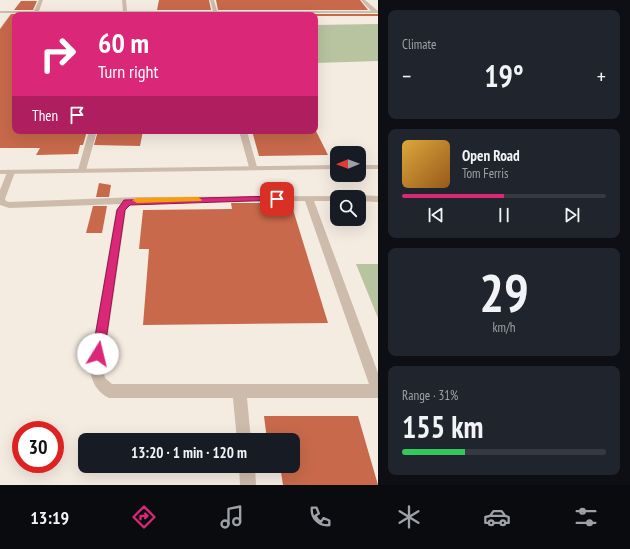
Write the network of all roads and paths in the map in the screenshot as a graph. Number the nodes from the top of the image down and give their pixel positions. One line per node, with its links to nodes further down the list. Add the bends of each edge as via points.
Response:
1 (41, 0): 6 (street)
2 (124, 0): 7 (street)
3 (212, 0): 8 (street)
4 (363, 0): 9 (street)
5 (0, 12): 6 (street)
6 (36, 12)
7 (125, 12)
8 (215, 12)
9 (377, 12): 10 (street)
10 (318, 13)
11 (92, 134): 17 (street)
12 (244, 134): 13 (street)
13 (253, 167): 14 (street); 17 (street)
14 (330, 167)
15 (366, 167): 16 (street)
16 (378, 167)
17 (82, 170): 19 (street)
18 (0, 172): 19 (street)
19 (10, 172): 24 (street, via 1,199 2,203 9,205)
20 (308, 198): 21 (street); 24 (street); 26 (street)
21 (330, 198)
22 (366, 198): 23 (street)
23 (378, 198)
24 (127, 202): 25 (street, via 121,210 96,368 99,381 109,391)
25 (239, 390): 26 (street); 27 (street)
26 (378, 391)
27 (243, 433)
28 (247, 473): 29 (street)
29 (248, 485)

